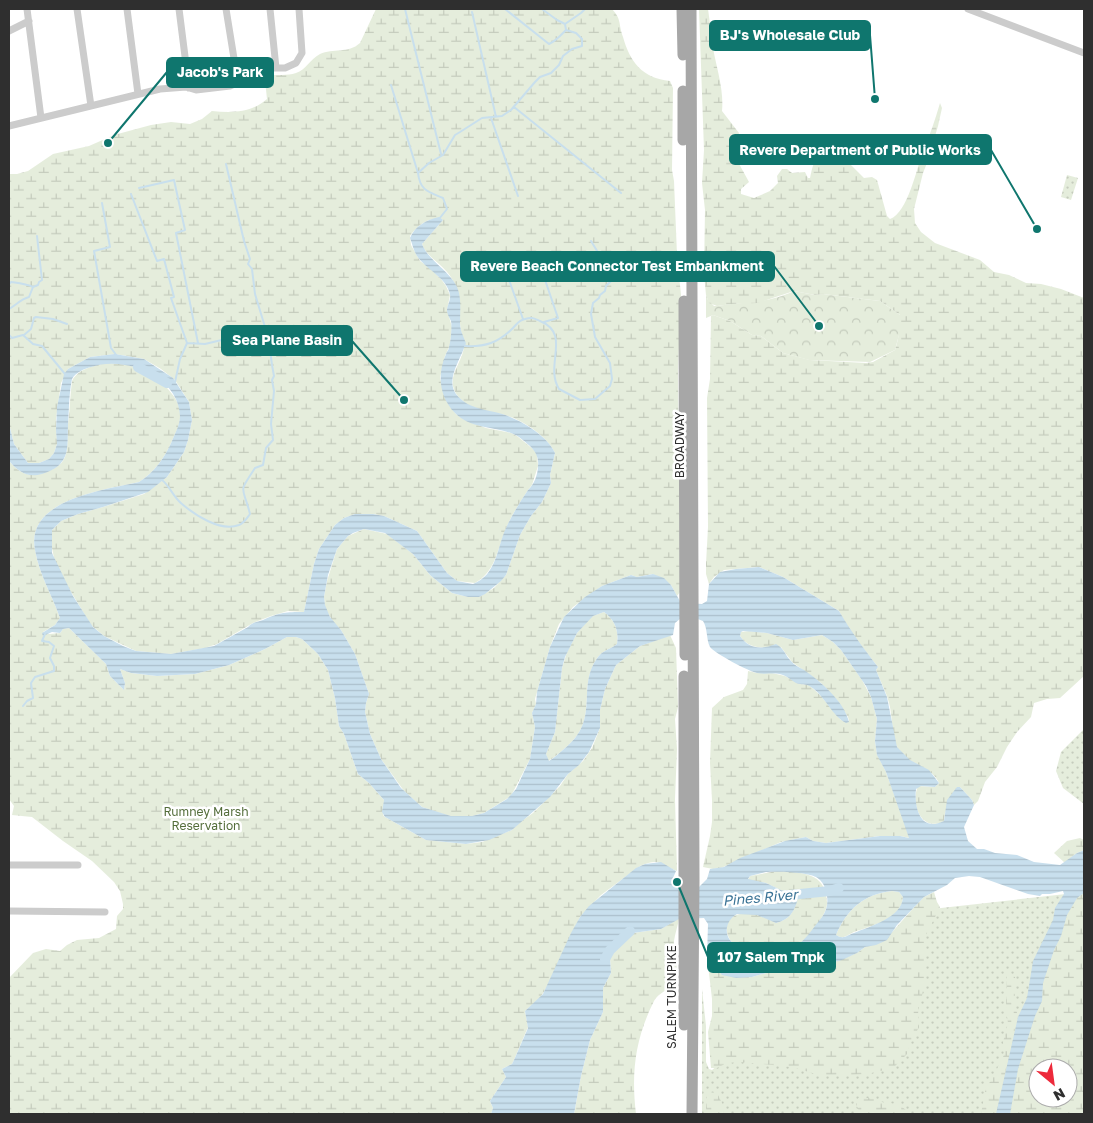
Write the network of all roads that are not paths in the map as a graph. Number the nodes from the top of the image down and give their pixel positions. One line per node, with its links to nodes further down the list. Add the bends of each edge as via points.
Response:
1 (27, 9): 11 (street)
2 (77, 9): 18 (street)
3 (127, 9): 17 (street)
4 (179, 9): 16 (street)
5 (226, 9): 15 (street)
6 (270, 9): 14 (street)
7 (299, 9): 14 (street, via 301,57 285,68)
8 (682, 9): 21 (main road, BROADWAY)
9 (691, 9): 21 (main road, BROADWAY)
10 (972, 9): 13 (street)
11 (29, 21): 12 (street); 19 (street)
12 (9, 30)
13 (1084, 53)
14 (276, 68): 15 (street)
15 (238, 83): 16 (street, via 196,90)
16 (190, 88): 17 (street, via 171,87)
17 (138, 94): 18 (street)
18 (91, 106): 19 (street)
19 (41, 118): 20 (street)
20 (9, 126)
21 (689, 602): 24 (main road, BROADWAY)
22 (9, 865): 23 (street)
23 (78, 865)
24 (689, 881): 27 (main road, SALEM TURNPIKE)
25 (9, 911): 26 (street)
26 (105, 912)
27 (689, 921): 28 (main road, SALEM TURNPIKE); 29 (main road, SALEM TURNPIKE)
28 (684, 1114)
29 (692, 1114)

